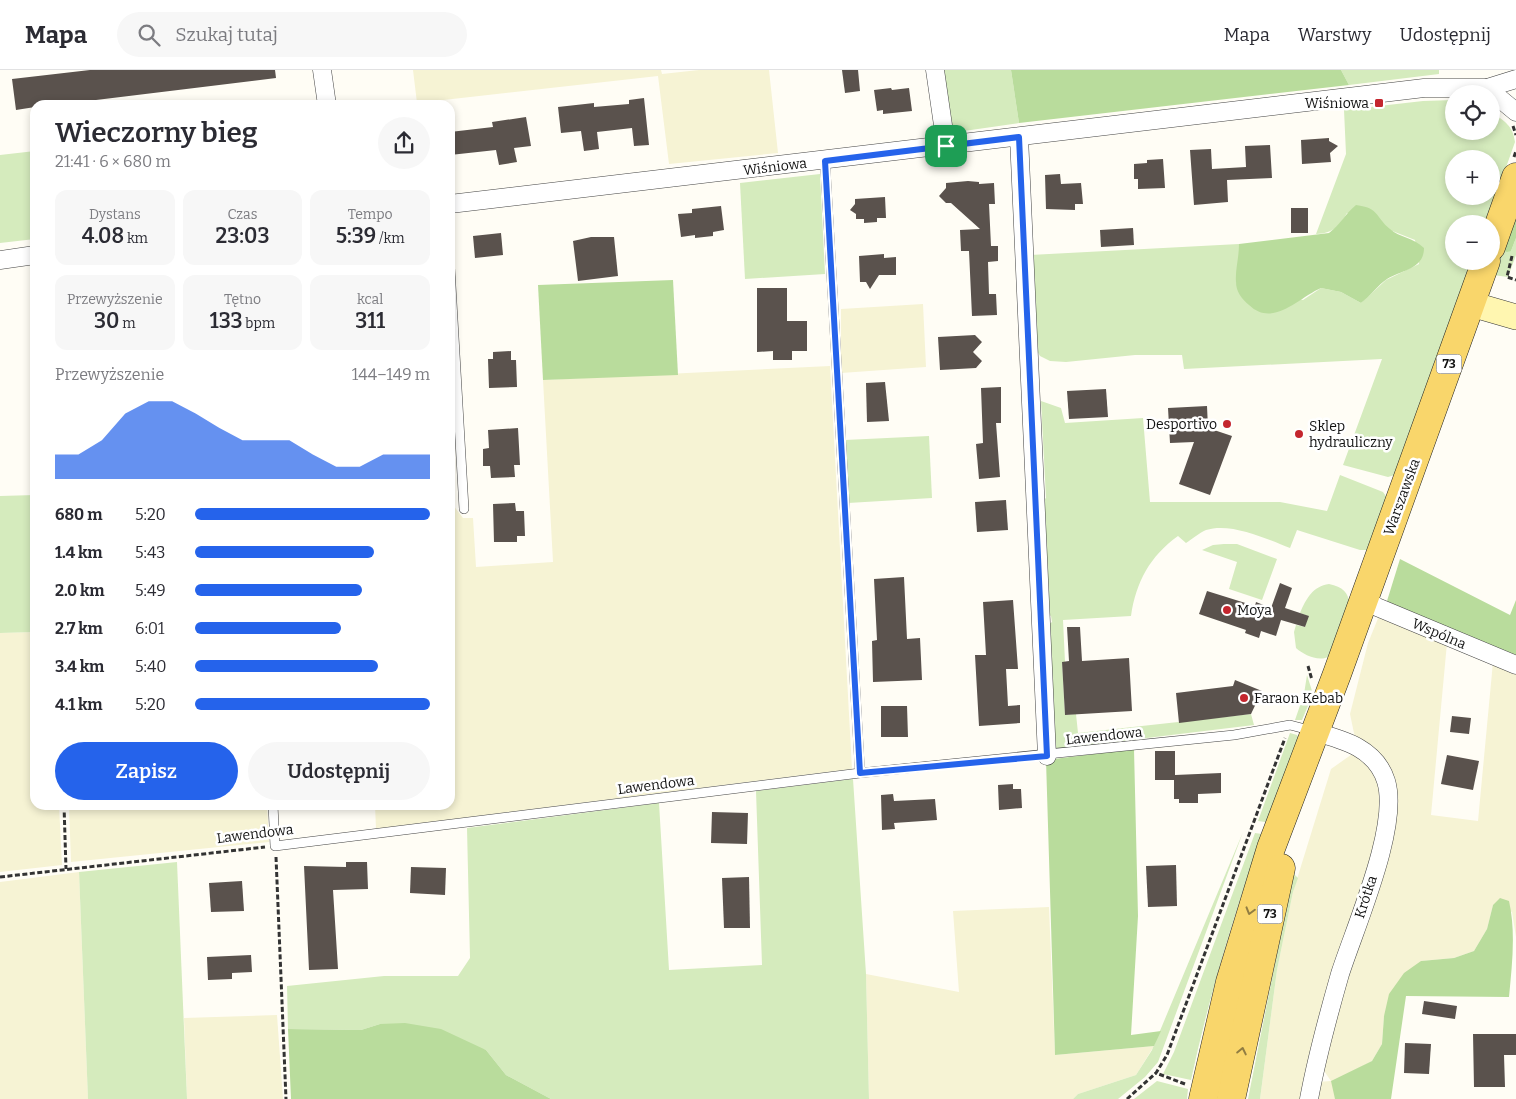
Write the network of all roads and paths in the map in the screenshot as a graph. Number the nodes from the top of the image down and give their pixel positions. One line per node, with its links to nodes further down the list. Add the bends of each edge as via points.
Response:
1 (322, 70): 7 (street)
2 (935, 70): 10 (street)
3 (1516, 80): 4 (street, Wiśniowa)
4 (1498, 85)
5 (1445, 88): 9 (street, Wiśniowa)
6 (1500, 99): 8 (street)
7 (326, 100)
8 (1516, 112)
9 (1019, 137): 10 (street, Wiśniowa); 26 (street)
10 (946, 146): 11 (street, Wiśniowa)
11 (825, 161): 13 (street, Wiśniowa); 27 (lane)
12 (1516, 177): 14 (main road)
13 (455, 203)
14 (1502, 250): 18 (path, via 1507,277)
15 (30, 256): 16 (street)
16 (0, 260)
17 (1483, 270): 19 (main road, Warszawska / 73)
18 (1516, 280)
19 (1471, 304): 20 (street); 23 (main road, Warszawska / 73)
20 (1516, 317)
21 (455, 354): 22 (lane)
22 (464, 509)
23 (1364, 599): 24 (street, Wspólna); 25 (main road, Warszawska / 73)
24 (1516, 665)
25 (1303, 728): 26 (lane, Lawendowa); 33 (path, via 1167,1055); 34 (main road, 73, one-way to 34, via 1291,790 1252,905); 37 (main road, 73, one-way to 25, via 1278,878 1306,777); 38 (street, Krótka, via 1357,746 1376,762 1386,781 1390,806 1384,843 1318,1048)
26 (1047, 756): 27 (lane, Lawendowa)
27 (860, 773): 30 (lane, Lawendowa)
28 (64, 810): 31 (path)
29 (273, 810): 30 (lane)
30 (275, 846): 31 (path, Lawendowa); 35 (path)
31 (66, 869): 32 (path, Lawendowa)
32 (0, 877)
33 (1156, 1074): 34 (path); 36 (path)
34 (1198, 1092)
35 (286, 1099)
36 (1127, 1099)
37 (1231, 1099)
38 (1309, 1099)

